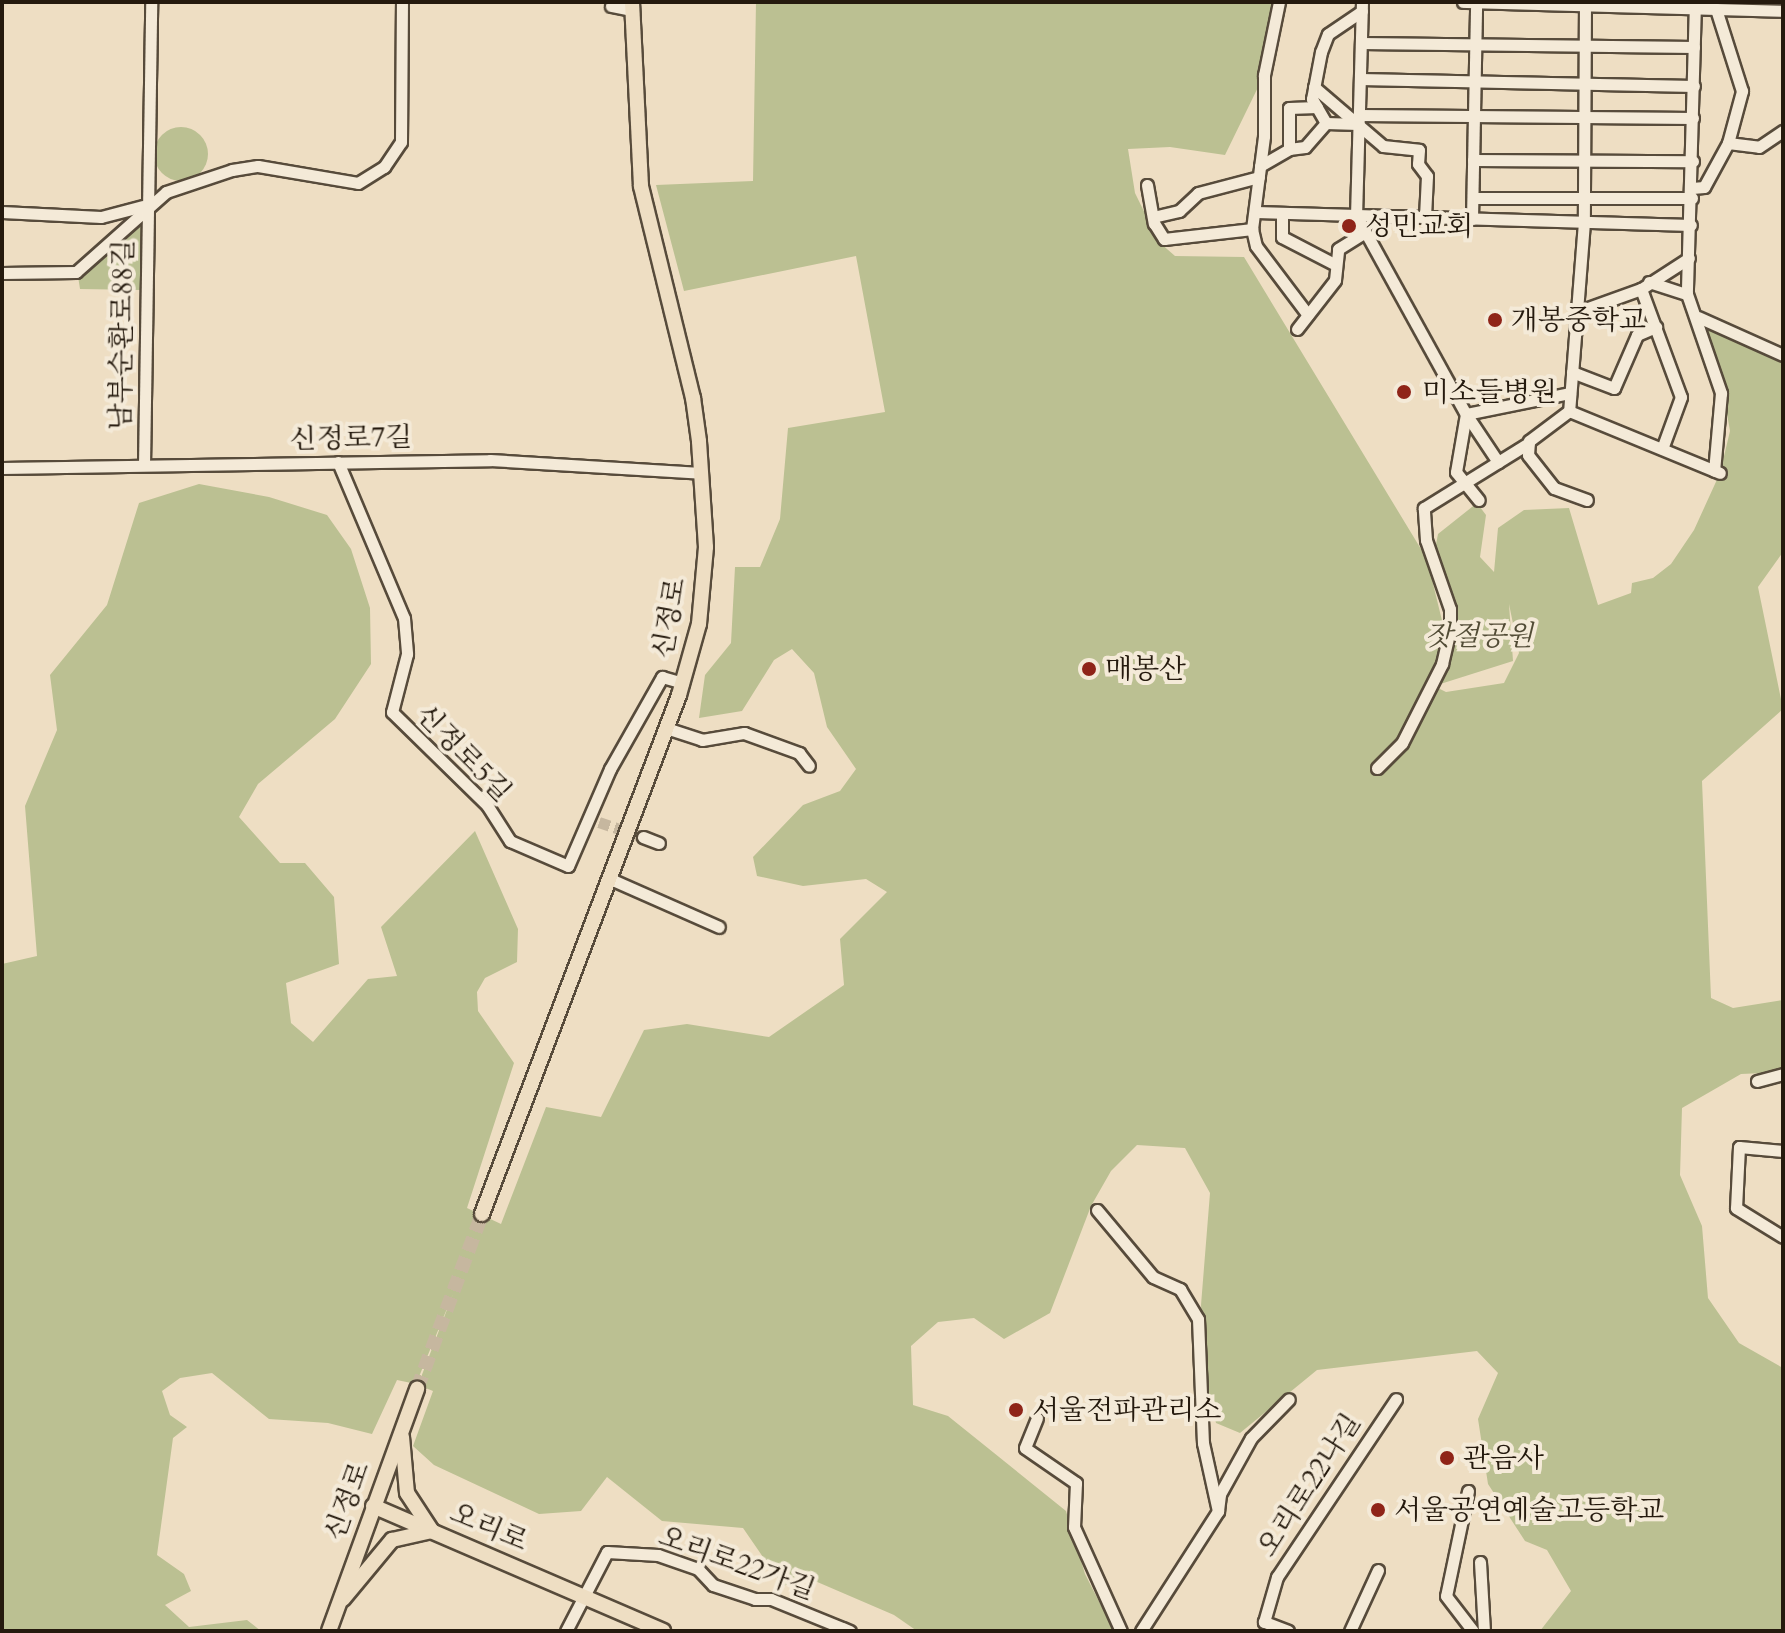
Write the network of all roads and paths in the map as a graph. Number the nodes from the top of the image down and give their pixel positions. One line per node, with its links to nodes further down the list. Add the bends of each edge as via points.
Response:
1 (402, 2): 40 (street, via 401,142 384,167 358,183 284,169 245,168 166,192)
2 (1279, 2): 35 (street, via 1264,75)
3 (1463, 2): 4 (street)
4 (1476, 2): 6 (street); 15 (street)
5 (150, 3): 40 (street, 남부순환로88길)
6 (1585, 3): 7 (street); 16 (street)
7 (1695, 5): 12 (street); 17 (street)
8 (611, 6): 9 (street)
9 (632, 6): 73 (main road, 신정로, via 641,186 693,398)
10 (1745, 6): 12 (street); 13 (street)
11 (1362, 7): 14 (street); 22 (street, via 1328,34)
12 (1716, 9): 30 (street, via 1742,91)
13 (1783, 11)
14 (1361, 43): 15 (street); 18 (street)
15 (1475, 46): 16 (street); 19 (street)
16 (1585, 46): 17 (street); 20 (street)
17 (1694, 47): 21 (street)
18 (1360, 79): 19 (street); 27 (street)
19 (1473, 85): 20 (street); 24 (street)
20 (1583, 85): 21 (street); 26 (street)
21 (1694, 86): 25 (street)
22 (1314, 87): 23 (street); 27 (street)
23 (1317, 107): 28 (street); 31 (street, via 1289,108)
24 (1474, 118): 26 (street); 27 (street); 33 (street)
25 (1693, 118): 26 (street); 34 (street)
26 (1585, 119): 32 (street)
27 (1359, 120): 28 (street); 44 (street); 46 (street, via 1383,146 1419,150 1418,164 1427,176)
28 (1326, 123): 31 (street, via 1305,147)
29 (1783, 131): 30 (street, via 1759,147)
30 (1728, 143): 37 (street, via 1704,187)
31 (1289, 149): 35 (street)
32 (1584, 159): 33 (street); 34 (street); 39 (street)
33 (1473, 160): 38 (street)
34 (1693, 161): 37 (street)
35 (1259, 172): 42 (street); 45 (street, via 1198,193 1179,211)
36 (1147, 185): 45 (street)
37 (1692, 193): 39 (street); 49 (street)
38 (1473, 198): 39 (street); 47 (street)
39 (1585, 199): 48 (street)
40 (147, 205): 41 (street, via 119,214); 54 (street, via 76,272); 71 (street, 남부순환로88길)
41 (2, 212)
42 (1256, 212): 43 (street); 50 (street)
43 (1282, 213): 44 (street); 53 (street, via 1282,237)
44 (1356, 215): 46 (street); 51 (street)
45 (1153, 217): 50 (street, via 1164,239)
46 (1425, 217): 47 (street)
47 (1472, 219): 48 (street)
48 (1584, 222): 49 (street); 57 (street)
49 (1691, 225): 52 (street)
50 (1252, 229): 58 (street, via 1256,246)
51 (1365, 232): 53 (street, via 1338,249); 66 (street)
52 (1689, 258): 55 (street); 56 (street)
53 (1334, 264): 58 (street, via 1335,280)
54 (2, 273)
55 (1645, 286): 56 (street); 57 (street); 60 (street)
56 (1687, 294): 59 (street)
57 (1577, 312): 63 (street)
58 (1308, 315): 61 (street)
59 (1698, 317): 62 (street); 68 (street, via 1721,393 1717,472)
60 (1656, 327): 63 (street, via 1637,335 1614,388); 68 (street, via 1681,397)
61 (1297, 329)
62 (1783, 355)
63 (1572, 372): 64 (street)
64 (1570, 393): 65 (street); 66 (street)
65 (1569, 411): 67 (street); 68 (street)
66 (1466, 414): 70 (street); 74 (street, via 1455,456 1456,472)
67 (1529, 443): 70 (street); 76 (street, via 1528,455 1554,488)
68 (1662, 449)
69 (338, 462): 71 (street, 신정로7길); 73 (street, 신정로7길, via 490,460); 77 (street, 신정로5길, via 404,618 407,654 392,712 487,805 510,841 568,866 595,820 610,769 662,677)
70 (1498, 462): 74 (street)
71 (144, 465): 72 (street, 신정로7길)
72 (2, 468)
73 (701, 473): 77 (main road, 신정로, via 706,547 699,624)
74 (1466, 482): 75 (street); 80 (street, via 1424,508 1426,540 1450,609 1450,630 1442,664 1402,743)
75 (1479, 500)
76 (1587, 500)
77 (683, 683): 78 (main road, 신정로)
78 (666, 728): 79 (street, via 702,740 732,733 759,737 799,753); 83 (main road, 신정로)
79 (809, 766)
80 (1377, 768)
81 (643, 837): 82 (street)
82 (659, 843)
83 (608, 878): 84 (street); 89 (main road, 신정로)
84 (719, 927)
85 (1783, 1074): 86 (street)
86 (1757, 1081)
87 (1783, 1151): 90 (street, via 1739,1147 1736,1208)
88 (1097, 1210): 98 (street, via 1153,1277 1180,1289 1198,1319 1203,1443)
89 (482, 1214)
90 (1783, 1237)
91 (417, 1389): 95 (main road, 신정로)
92 (1289, 1399): 98 (street, via 1251,1438 1220,1494)
93 (1396, 1399): 110 (street, 오리로22나길, via 1277,1577 1264,1622)
94 (1037, 1418): 108 (street, via 1025,1448 1076,1483 1074,1527)
95 (401, 1430): 97 (main road, 신정로); 99 (main road, via 407,1493)
96 (1468, 1491): 112 (street, via 1446,1596)
97 (373, 1506): 99 (main road, 오리로); 103 (main road, 신정로)
98 (1218, 1511): 109 (street)
99 (432, 1531): 102 (main road, 오리로); 103 (main road, via 392,1540)
100 (1480, 1562): 113 (street)
101 (1378, 1570): 111 (street)
102 (585, 1596): 105 (street); 106 (main road, 오리로); 107 (street, 오리로22가길, via 607,1552 658,1555 698,1569 713,1585 771,1599)
103 (338, 1605): 104 (main road, 신정로)
104 (329, 1631)
105 (566, 1631)
106 (663, 1631)
107 (850, 1631)
108 (1121, 1631)
109 (1141, 1631)
110 (1288, 1631)
111 (1350, 1631)
112 (1473, 1631)
113 (1484, 1631)

